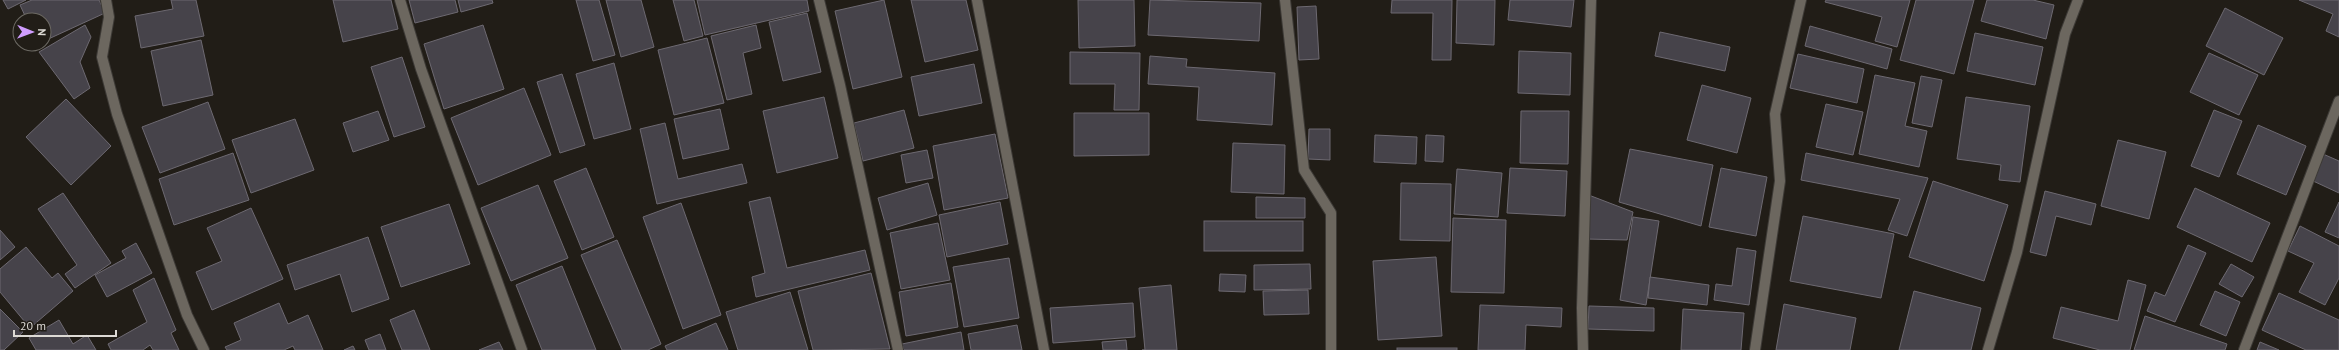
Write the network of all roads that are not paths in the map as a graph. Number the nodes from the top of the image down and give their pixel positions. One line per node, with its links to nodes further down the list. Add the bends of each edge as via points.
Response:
1 (106, 0): 10 (street, via 109,17 102,57 117,114 188,315)
2 (400, 0): 11 (street, via 421,69)
3 (819, 0): 12 (street)
4 (977, 0): 13 (street)
5 (1285, 0): 14 (street, via 1304,170 1331,213)
6 (1591, 0): 15 (street)
7 (1801, 0): 16 (street, via 1775,114 1780,181)
8 (2078, 0): 17 (street, via 2066,34 2016,252)
9 (2339, 101): 18 (street)
10 (204, 350)
11 (522, 350)
12 (898, 350)
13 (1044, 350)
14 (1331, 350)
15 (1582, 350)
16 (1755, 350)
17 (1988, 350)
18 (2244, 350)

